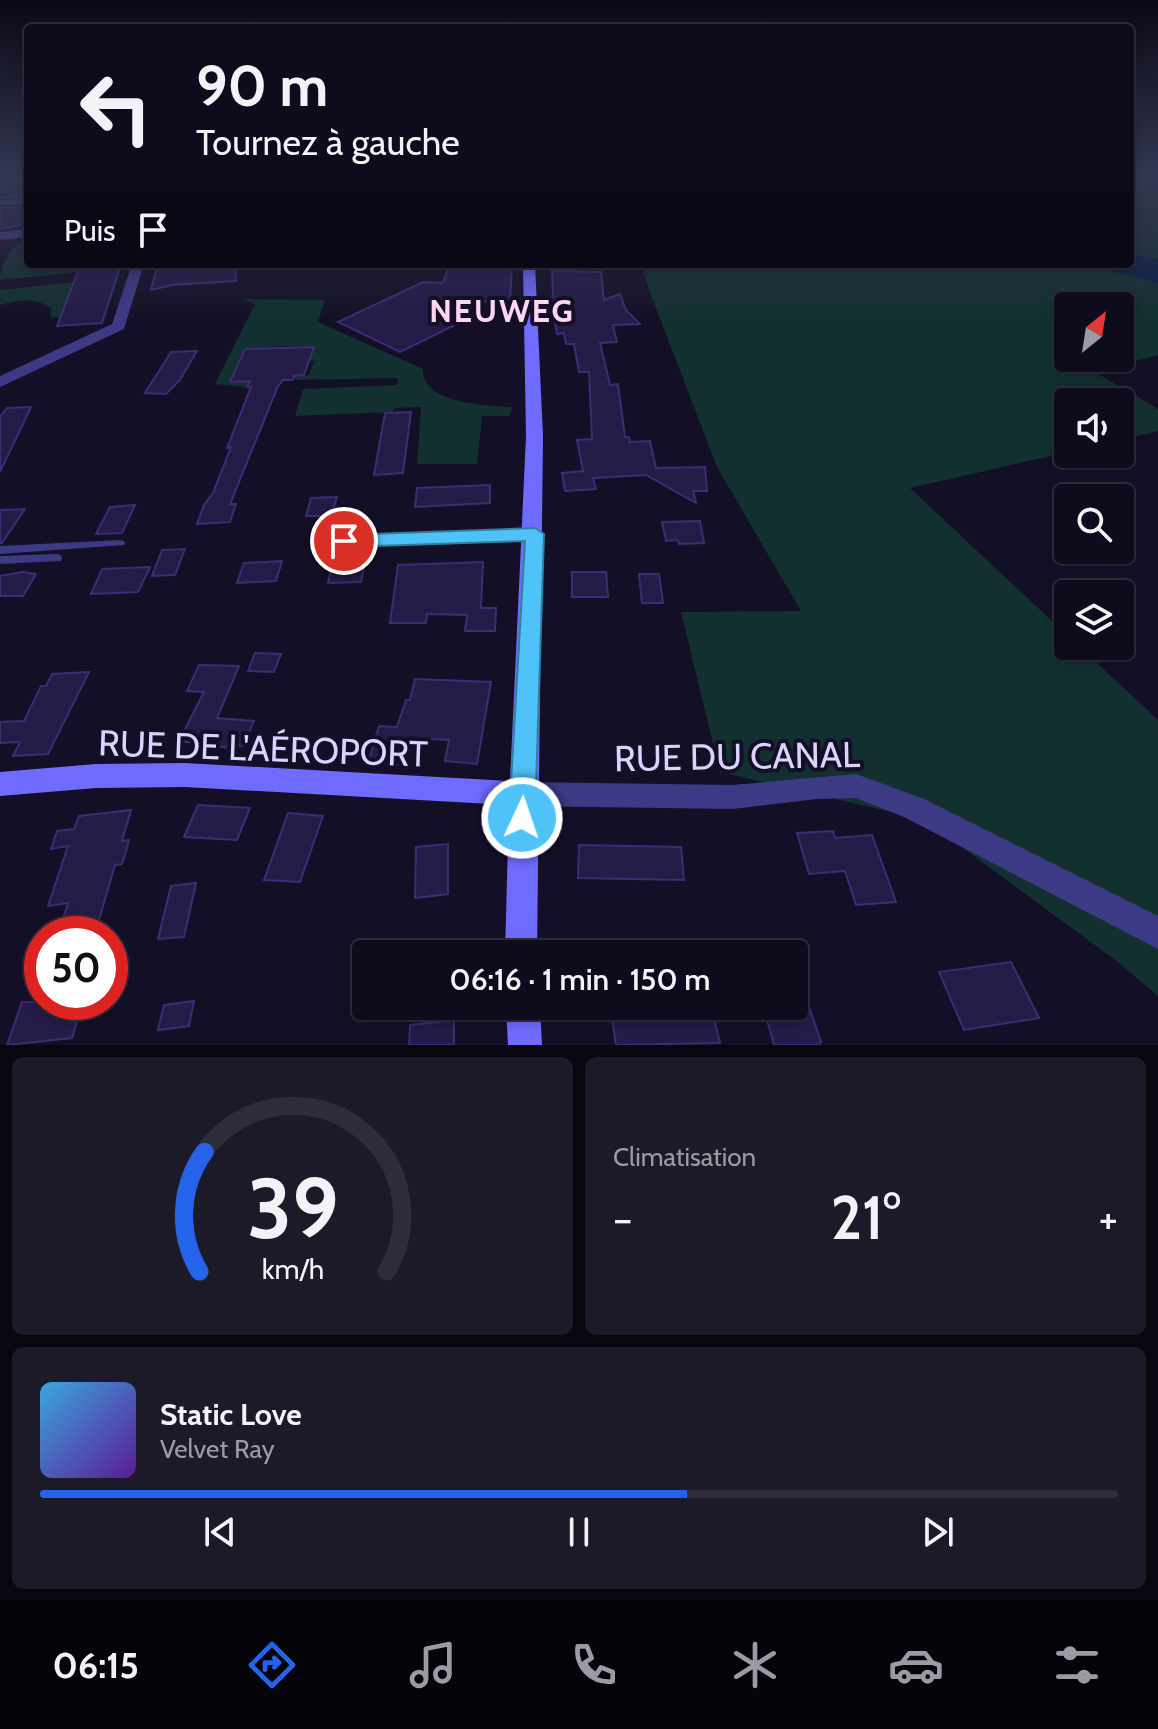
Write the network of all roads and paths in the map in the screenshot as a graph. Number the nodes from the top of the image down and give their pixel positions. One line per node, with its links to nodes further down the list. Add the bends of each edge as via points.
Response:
1 (24, 233): 2 (street)
2 (0, 236)
3 (137, 268): 5 (street, via 119,326)
4 (529, 268): 6 (main road, via 537,394)
5 (0, 382)
6 (535, 534): 7 (lane); 13 (main road)
7 (344, 541)
8 (120, 543): 9 (lane)
9 (0, 550)
10 (57, 558): 11 (lane)
11 (0, 560)
12 (0, 784): 13 (main road, RUE DE L'AÉROPORT, via 185,775)
13 (523, 794): 14 (street, RUE DU CANAL, via 732,797 856,786 890,796); 15 (main road)
14 (1158, 933)
15 (521, 940)
16 (524, 1020): 17 (main road)
17 (525, 1045)

